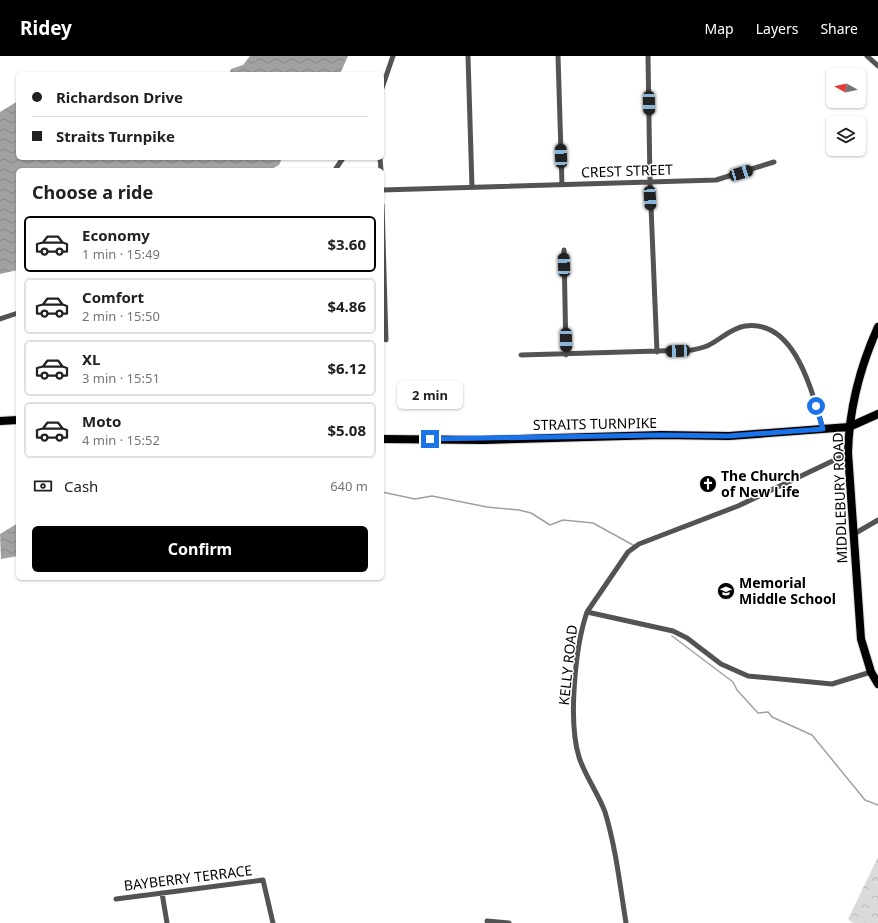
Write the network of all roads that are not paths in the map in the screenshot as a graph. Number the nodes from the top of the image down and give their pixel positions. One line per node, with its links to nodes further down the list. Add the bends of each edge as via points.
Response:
1 (393, 56): 7 (street)
2 (468, 56): 11 (street)
3 (558, 56): 10 (street)
4 (648, 56): 9 (street)
5 (867, 56): 6 (street)
6 (878, 66)
7 (384, 82)
8 (774, 162): 9 (street, CREST STREET, via 716,180)
9 (650, 182): 10 (street, CREST STREET); 19 (street)
10 (562, 185): 11 (street, CREST STREET)
11 (472, 187): 12 (street, CREST STREET)
12 (384, 190)
13 (564, 250): 21 (street)
14 (384, 272): 18 (street)
15 (16, 314): 16 (street)
16 (0, 319)
17 (876, 331): 25 (main road, MIDDLEBURY ROAD, via 861,372)
18 (386, 340)
19 (657, 352): 21 (street); 26 (street, via 692,350 707,346 745,326 761,327 775,332 786,340 796,357)
20 (521, 355): 21 (street)
21 (566, 355)
22 (878, 414): 25 (main road, STRAITS TURNPIKE)
23 (16, 420): 24 (main road)
24 (0, 421)
25 (849, 427): 26 (main road, STRAITS TURNPIKE); 30 (main road, MIDDLEBURY ROAD, via 849,474)
26 (823, 429): 27 (main road, STRAITS TURNPIKE, via 728,436)
27 (384, 439)
28 (841, 457): 31 (street, KELLY ROAD, via 738,506 639,544 628,552)
29 (878, 520): 30 (street)
30 (854, 534): 32 (main road, MIDDLEBURY ROAD, via 861,639)
31 (587, 612): 32 (street, via 673,631 688,638 721,664 748,676 832,684); 40 (street, KELLY ROAD, via 574,686 574,723 579,757 604,811 612,840)
32 (871, 672): 33 (main road, MIDDLEBURY ROAD)
33 (877, 682)
34 (162, 893): 35 (street, BAYBERRY TERRACE); 37 (street); 38 (street, BAYBERRY TERRACE, via 263,880)
35 (116, 899)
36 (488, 921): 39 (street)
37 (167, 923)
38 (273, 923)
39 (509, 923)
40 (626, 923)

